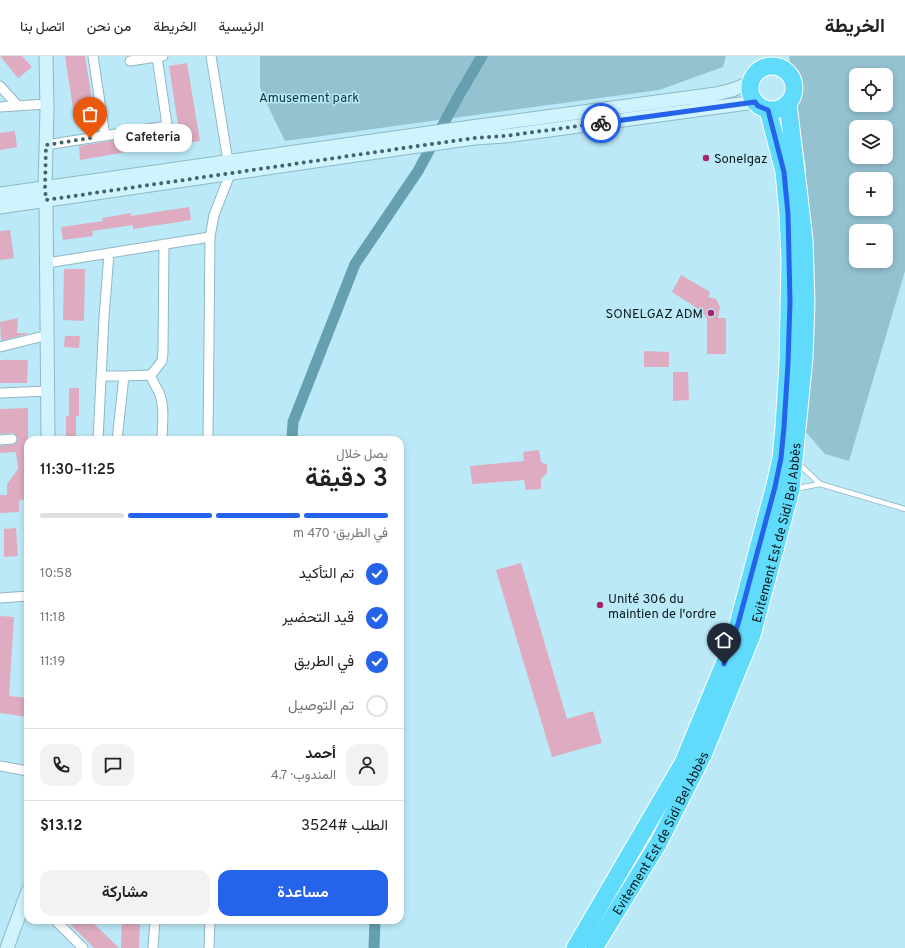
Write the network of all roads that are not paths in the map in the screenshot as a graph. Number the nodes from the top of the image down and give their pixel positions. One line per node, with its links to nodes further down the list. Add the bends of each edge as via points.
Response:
1 (46, 56): 10 (main road)
2 (93, 56): 17 (street)
3 (160, 56): 5 (street); 15 (street)
4 (211, 56): 20 (street)
5 (130, 61)
6 (760, 62): 7 (highway, via 768,66); 8 (highway)
7 (782, 63): 11 (highway, via 794,87)
8 (750, 83): 13 (highway, via 751,96); 16 (main road, via 716,94)
9 (0, 86): 12 (street)
10 (47, 104): 12 (street); 18 (main road)
11 (788, 104): 13 (highway, via 775,110); 42 (highway, Evitement Est de Sidi Bel Abbès, via 804,239 806,302 804,358)
12 (18, 106): 14 (street)
13 (761, 106): 16 (main road, via 505,136); 42 (highway, Evitement Est de Sidi Bel Abbès, via 784,172 788,214 790,302 784,427)
14 (0, 107)
15 (167, 126): 17 (street); 19 (street)
16 (473, 133): 20 (main road)
17 (105, 136): 18 (street)
18 (46, 145): 22 (main road)
19 (170, 145)
20 (229, 168): 22 (main road); 24 (street)
21 (0, 194): 22 (main road)
22 (46, 194): 23 (main road); 27 (main road)
23 (0, 206)
24 (210, 237): 25 (street); 39 (street)
25 (164, 244): 26 (street); 30 (street, via 163,352 162,361)
26 (109, 253): 27 (street); 31 (street)
27 (47, 263): 28 (main road)
28 (48, 335): 29 (street); 33 (main road)
29 (0, 347)
30 (151, 375): 32 (street); 38 (street, via 162,404)
31 (102, 376): 32 (street); 36 (street)
32 (124, 376): 37 (street)
33 (48, 391): 34 (street); 35 (main road)
34 (0, 393)
35 (48, 436)
36 (98, 436)
37 (117, 436)
38 (162, 436)
39 (208, 436)
40 (12, 439): 41 (street)
41 (0, 440)
42 (788, 458): 43 (lane); 44 (highway, Evitement Est de Sidi Bel Abbès)
43 (820, 484): 44 (lane); 45 (lane)
44 (783, 489): 58 (highway, Evitement Est de Sidi Bel Abbès, via 724,664 683,763); 59 (highway, Evitement Est de Sidi Bel Abbès, via 752,635 703,755 658,844)
45 (905, 509)
46 (24, 596): 47 (street)
47 (0, 598)
48 (0, 766): 49 (street)
49 (24, 769)
50 (24, 903): 54 (main road)
51 (59, 924): 55 (street)
52 (155, 924): 56 (street)
53 (210, 924): 57 (street)
54 (7, 948)
55 (83, 948)
56 (153, 948)
57 (209, 948)
58 (575, 948)
59 (594, 948)

